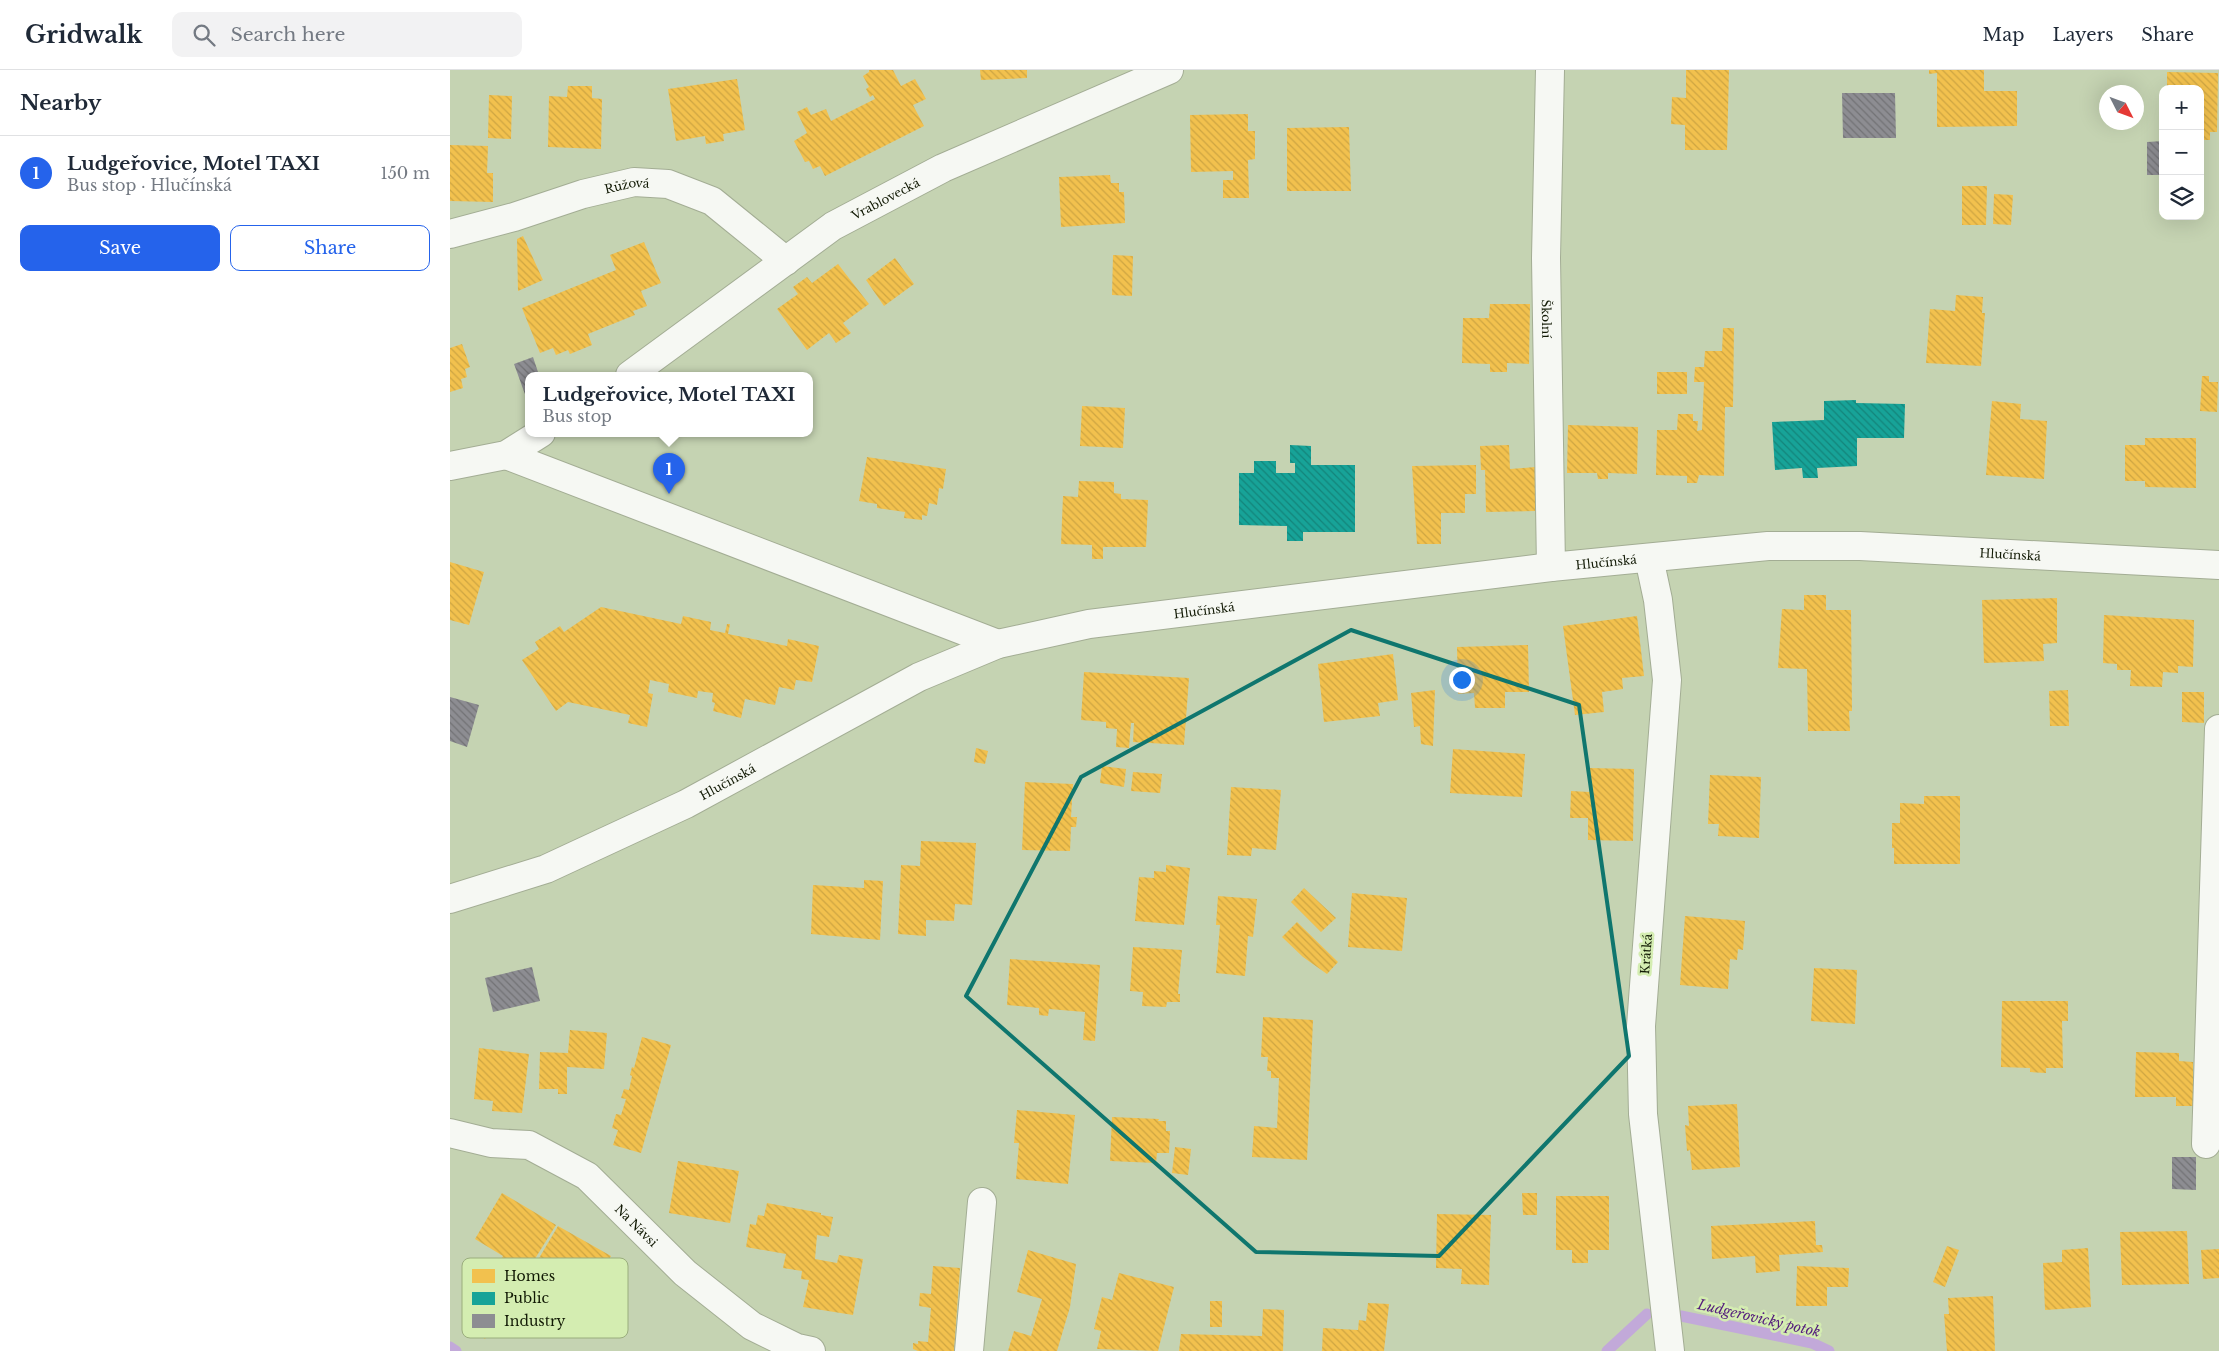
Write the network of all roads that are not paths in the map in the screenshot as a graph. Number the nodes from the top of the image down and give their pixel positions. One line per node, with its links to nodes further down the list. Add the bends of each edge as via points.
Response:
1 (1169, 70): 4 (street, Vrablovecká, via 943,168 833,226)
2 (1550, 70): 11 (street, Školní, via 1546,258)
3 (450, 234): 4 (street, Růžová, via 634,182 668,184 712,200)
4 (786, 261): 5 (street, Vrablovecká)
5 (634, 372)
6 (535, 437): 7 (street)
7 (506, 455): 8 (street); 12 (street)
8 (450, 466)
9 (1649, 558): 10 (street, Hlučínská, via 1768,546 1860,546); 11 (street, Hlučínská); 20 (street, Krátká, via 1658,600 1667,680 1641,1026 1643,1114)
10 (2219, 566)
11 (1551, 567): 12 (street, Hlučínská, via 1089,624)
12 (998, 644): 14 (street, Hlučínská, via 918,678 686,804 546,869)
13 (2219, 729): 16 (street)
14 (450, 900)
15 (450, 1133): 18 (street, Na Návsi, via 491,1143 529,1145 587,1176 685,1272 752,1326 797,1348)
16 (2206, 1144)
17 (982, 1202): 19 (street)
18 (811, 1351)
19 (969, 1351)
20 (1670, 1351)

